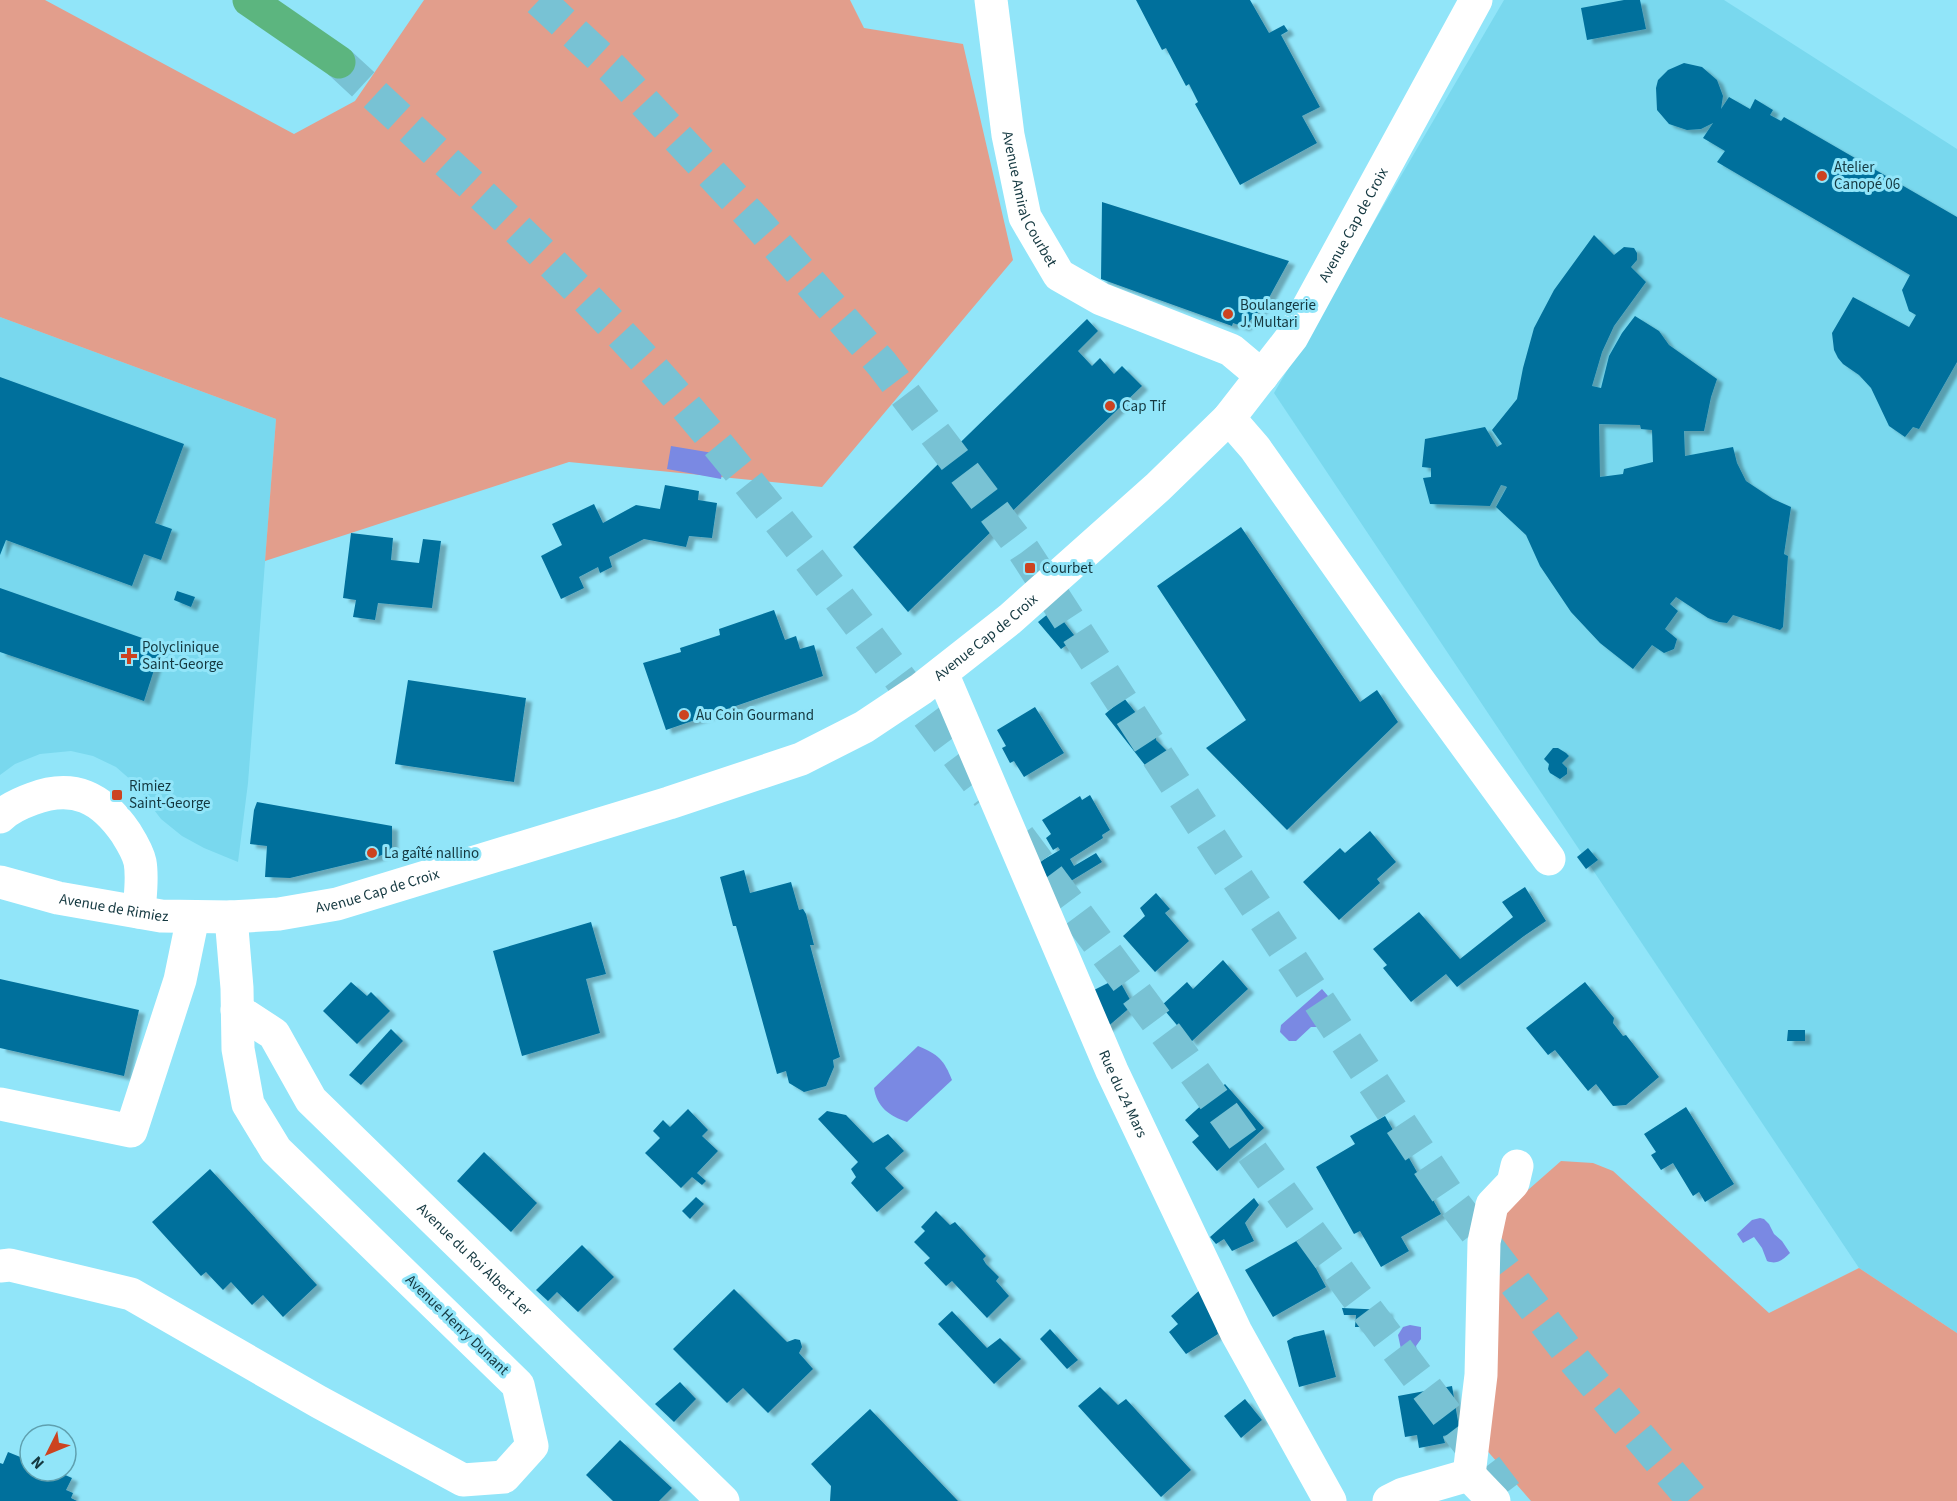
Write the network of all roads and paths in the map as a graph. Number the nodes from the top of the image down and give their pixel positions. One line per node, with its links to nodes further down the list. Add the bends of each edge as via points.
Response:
1 (249, 0): 4 (highway)
2 (991, 0): 5 (street, Avenue Amiral Courbet, via 1008,135 1025,217 1059,275 1101,299 1231,350)
3 (1476, 0): 5 (street, Avenue Cap de Croix, via 1292,337)
4 (339, 62)
5 (1262, 376): 6 (street, Avenue Cap de Croix)
6 (1229, 418): 7 (street, Avenue Cap de Croix, via 1011,619); 9 (street, via 1255,448)
7 (942, 673): 13 (street, Avenue Cap de Croix, via 864,727 801,759 337,904); 20 (street, Rue du 24 Mars, via 1112,1071 1236,1332)
8 (0, 817): 11 (street, via 22,802 48,793 84,796 105,807 130,839 140,860)
9 (1549, 859)
10 (0, 882): 11 (street, Avenue de Rimiez, via 58,898)
11 (139, 912): 12 (street, Avenue de Rimiez)
12 (193, 917): 13 (street, Avenue de Rimiez); 15 (street, via 180,980 131,1131)
13 (231, 917): 14 (street, Avenue Henry Dunant)
14 (237, 1010): 17 (street, Avenue Henry Dunant, via 238,1049 248,1104 276,1150 518,1385 532,1446 504,1477 463,1480 131,1294 10,1265); 19 (street, Avenue du Roi Albert 1er, via 273,1034 311,1100)
15 (0, 1104)
16 (1517, 1166): 18 (street, via 1514,1183 1492,1205 1484,1242 1481,1376)
17 (0, 1266)
18 (1469, 1475): 21 (street); 22 (street)
19 (723, 1501)
20 (1330, 1501)
21 (1389, 1501)
22 (1494, 1501)

